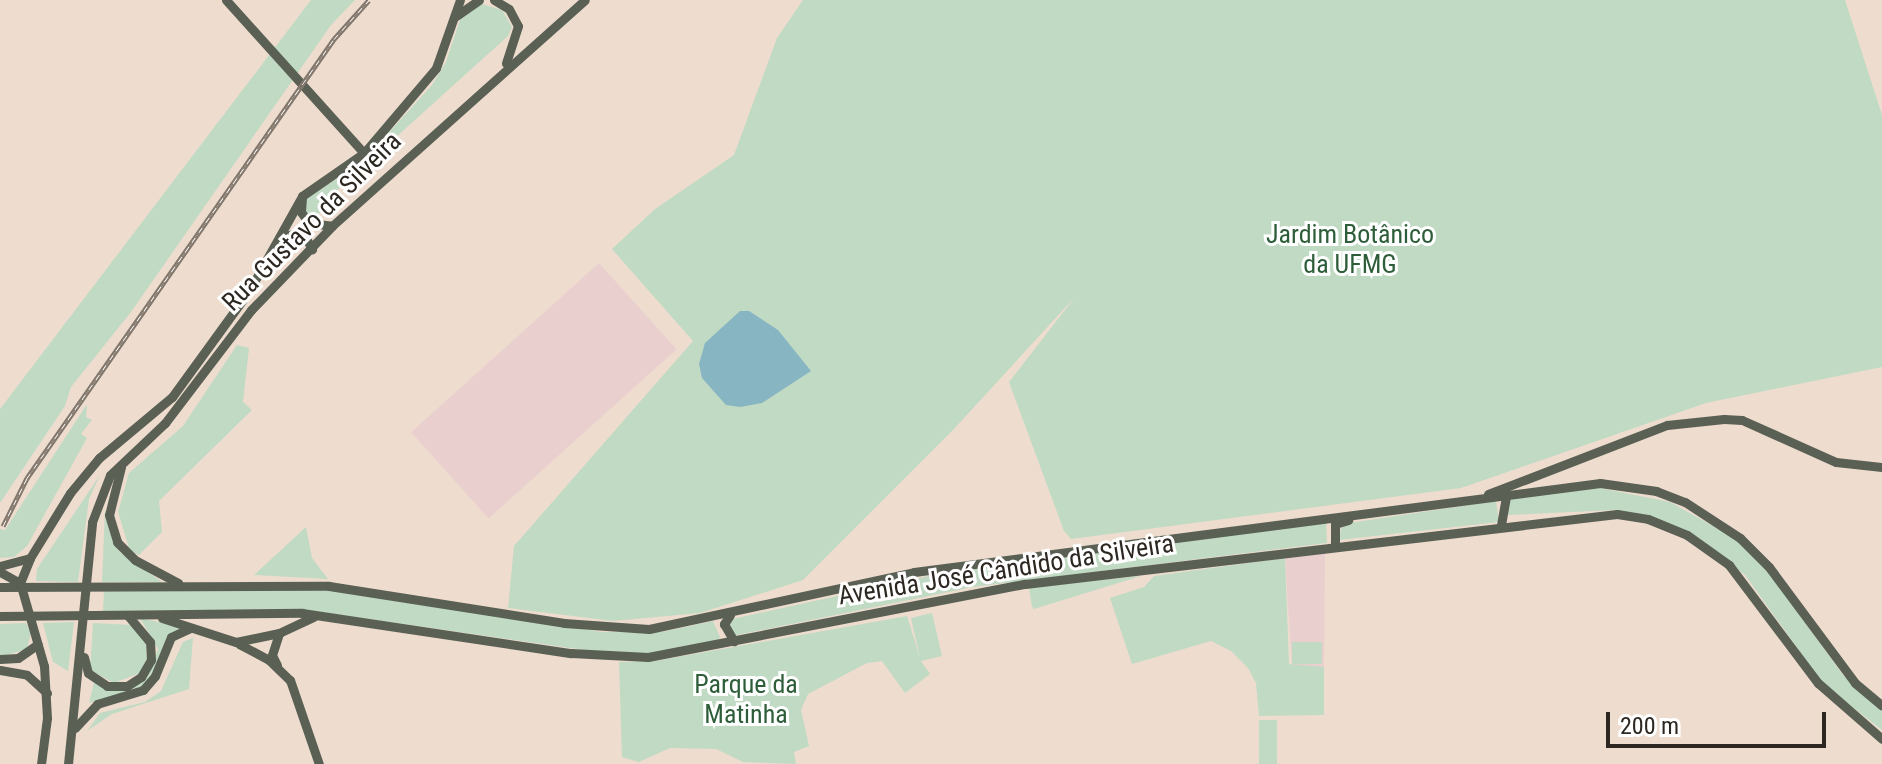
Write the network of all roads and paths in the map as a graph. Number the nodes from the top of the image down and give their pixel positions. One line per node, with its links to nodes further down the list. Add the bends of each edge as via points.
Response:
1 (226, 0): 8 (main road)
2 (460, 0): 6 (main road)
3 (479, 0): 6 (main road)
4 (494, 0): 7 (main road, via 509,9 518,26)
5 (585, 0): 7 (main road, Rua Gustavo da Silveira)
6 (453, 20): 8 (main road, via 436,68)
7 (502, 70): 10 (main road, Rua Gustavo da Silveira)
8 (364, 153): 9 (main road)
9 (302, 196): 10 (main road, via 301,212 309,223); 11 (main road)
10 (332, 226): 12 (main road, Rua Gustavo da Silveira)
11 (279, 238): 12 (main road, via 302,231); 21 (main road, via 249,291 172,397 99,458)
12 (312, 249): 13 (main road, Rua Gustavo da Silveira, via 251,310 165,423)
13 (125, 460): 25 (main road, via 110,497 113,534 128,556); 36 (main road, Rua Gustavo da Silveira, via 110,475 96,504)
14 (1882, 467): 15 (main road, via 1836,462 1742,420 1724,419 1667,425)
15 (1520, 482): 16 (main road); 17 (main road)
16 (1505, 497): 17 (main road, Avenida José Cândido da Silveira); 19 (main road); 44 (main road, Avenida José Cândido da Silveira, via 1615,485 1656,491 1710,515 1755,551 1836,660)
17 (1477, 499): 18 (main road, Avenida José Cândido da Silveira)
18 (1378, 512): 20 (main road, via 1336,523); 30 (main road, Avenida José Cândido da Silveira, via 929,570)
19 (1501, 525): 20 (main road, Avenida José Cândido da Silveira); 46 (main road, Avenida José Cândido da Silveira, via 1617,514 1648,519 1694,539 1738,574 1818,683)
20 (1335, 545): 35 (main road, Avenida José Cândido da Silveira, via 960,594)
21 (30, 558): 22 (main road); 24 (main road)
22 (0, 566)
23 (0, 572): 24 (main road)
24 (20, 583): 38 (main road)
25 (181, 584): 26 (main road, Avenida José Cândido da Silveira); 32 (main road, Avenida José Cândido da Silveira, via 329,586 613,629)
26 (0, 587)
27 (323, 614): 29 (main road, Avenida José Cândido da Silveira); 34 (main road); 39 (main road, Avenida José Cândido da Silveira, via 612,658)
28 (124, 615): 29 (main road, Avenida José Cândido da Silveira); 31 (main road, Avenida José Cândido da Silveira); 36 (main road, via 141,626 152,651 147,669 134,683 115,688 98,683 85,665)
29 (151, 615): 33 (main road)
30 (730, 615): 32 (main road, Avenida José Cândido da Silveira); 35 (main road, via 724,624)
31 (1, 616)
32 (713, 619): 39 (main road, via 723,635)
33 (190, 628): 37 (main road); 45 (main road, via 171,637 155,676 143,690 97,704 79,718)
34 (279, 633): 37 (main road); 41 (main road, via 272,655)
35 (734, 641): 39 (main road, Avenida José Cândido da Silveira)
36 (82, 642): 45 (main road, Rua Gustavo da Silveira)
37 (236, 642): 41 (main road)
38 (38, 644): 40 (main road, via 18,658); 43 (main road)
39 (718, 644)
40 (0, 659)
41 (278, 668): 49 (main road, via 298,695)
42 (0, 670): 43 (main road, via 27,675)
43 (47, 693): 47 (main road)
44 (1882, 706)
45 (71, 735): 48 (main road, Rua Gustavo da Silveira)
46 (1882, 739)
47 (41, 764)
48 (68, 764)
49 (319, 764)

